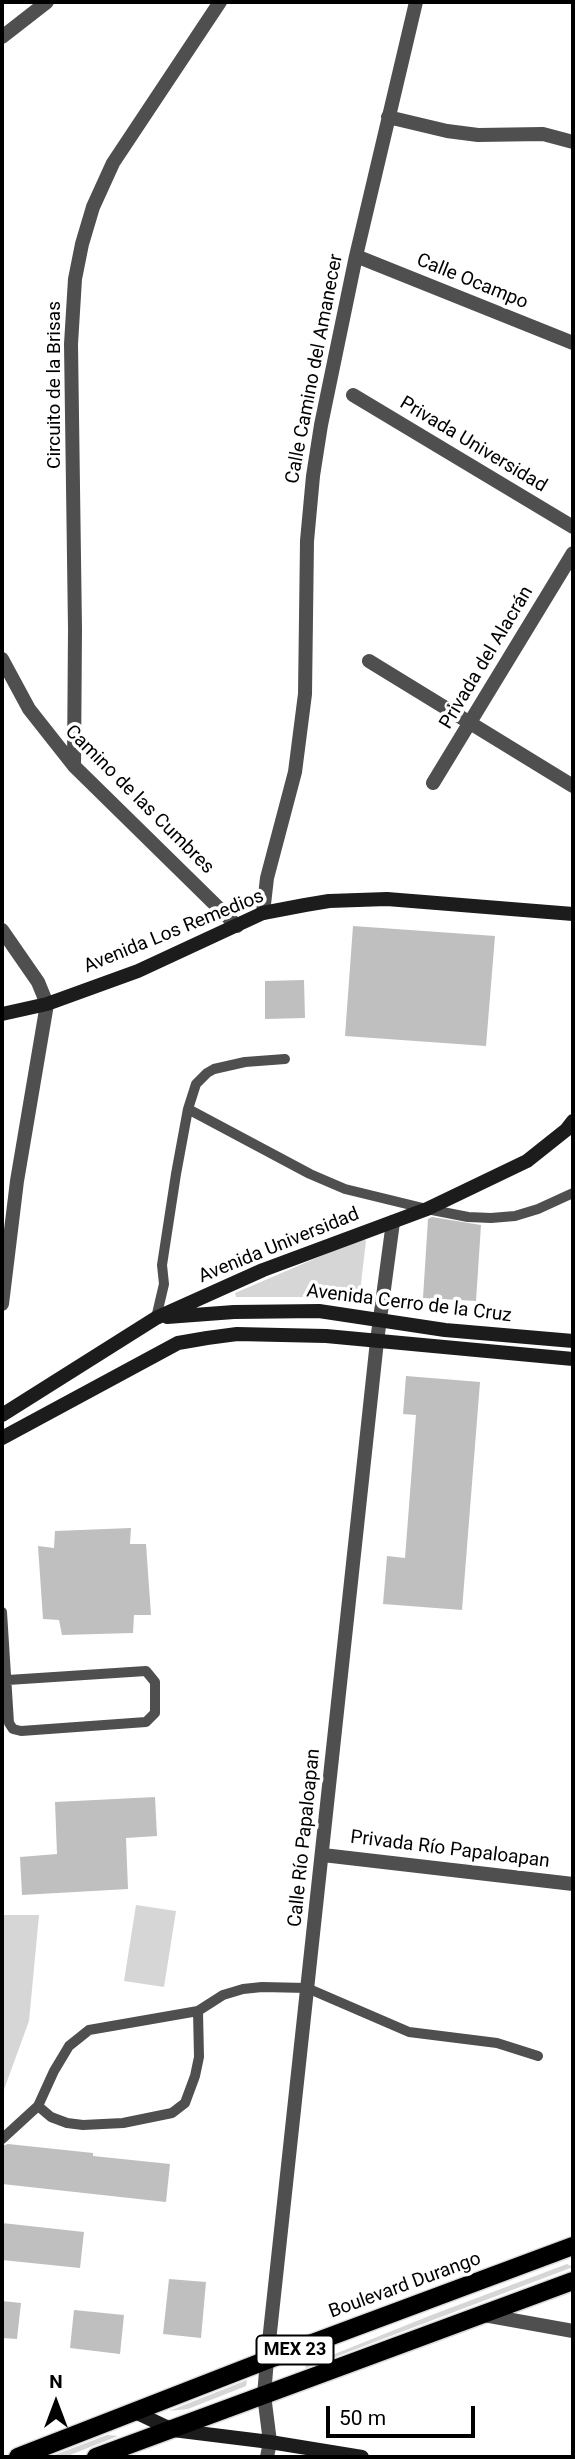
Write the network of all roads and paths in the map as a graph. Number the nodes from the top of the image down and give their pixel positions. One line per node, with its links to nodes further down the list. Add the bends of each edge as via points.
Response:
1 (47, 2): 4 (street)
2 (220, 2): 15 (street, Circuito de la Brisas, via 113,163 87,224 75,279 71,344)
3 (416, 2): 5 (street, Calle Camino del Amanecer)
4 (2, 37)
5 (388, 117): 6 (street, via 457,133 543,134); 7 (street, Calle Camino del Amanecer)
6 (573, 142)
7 (356, 256): 8 (street, Calle Ocampo); 18 (street, Calle Camino del Amanecer, via 313,476 307,541 305,694 295,772 267,878)
8 (573, 343)
9 (353, 395): 10 (street, Privada Universidad)
10 (573, 527)
11 (573, 553): 14 (street, Privada del Alacrán)
12 (2, 659): 15 (street, Camino de las Cumbres, via 29,709)
13 (369, 661): 14 (street)
14 (470, 722): 16 (street, Privada del Alacrán); 17 (street)
15 (74, 766): 20 (street, Camino de las Cumbres)
16 (433, 783)
17 (573, 786)
18 (263, 913): 19 (street, Avenida Los Remedios, via 329,901 387,899); 20 (street, Avenida Los Remedios)
19 (573, 914)
20 (237, 926): 22 (street, Avenida Los Remedios, via 138,971)
21 (2, 930): 22 (street, via 38,982)
22 (47, 1004): 23 (street, Avenida Los Remedios); 30 (street)
23 (2, 1014)
24 (285, 1059): 25 (lane, via 245,1062 207,1073 196,1084)
25 (188, 1109): 28 (lane, via 345,1189); 31 (lane)
26 (573, 1121): 28 (street, Avenida Universidad, via 527,1161)
27 (573, 1193): 28 (lane, via 515,1216 468,1217)
28 (427, 1209): 29 (street, Avenida Universidad)
29 (393, 1222): 31 (street, Avenida Universidad, via 263,1270); 32 (street, Calle Río Papaloapan)
30 (2, 1304)
31 (156, 1318): 32 (street, Avenida Cerro de la Cruz, via 319,1311); 36 (street, Avenida Universidad)
32 (380, 1320): 33 (street, Calle Río Papaloapan); 34 (street, Avenida Cerro de la Cruz)
33 (377, 1341): 35 (street, Avenida Cerro de la Cruz); 37 (street, Avenida Cerro de la Cruz, via 281,1333 178,1343); 40 (street, Calle Río Papaloapan)
34 (573, 1341)
35 (573, 1359)
36 (2, 1415)
37 (2, 1438)
38 (2, 1612): 39 (lane)
39 (8, 1680): 39 (lane, via 146,1671 155,1682 155,1713 146,1722 21,1731 9,1723)
40 (323, 1854): 41 (street, Privada Río Papaloapan); 42 (street, Calle Río Papaloapan)
41 (573, 1884)
42 (307, 1988): 43 (lane, via 243,1989); 44 (lane, via 409,2032 497,2043); 51 (street, Calle Río Papaloapan)
43 (198, 2011): 45 (lane, via 89,2030 69,2046); 45 (lane, via 195,2076 185,2103 172,2113 123,2123 83,2124 51,2117)
44 (538, 2056)
45 (38, 2106): 46 (lane)
46 (2, 2139)
47 (573, 2246): 51 (main road, Boulevard Durango / MEX 23)
48 (573, 2281): 49 (main road, MEX 23)
49 (484, 2315): 50 (street); 52 (main road, MEX 23)
50 (573, 2331)
51 (267, 2360): 52 (street, Calle Río Papaloapan); 53 (main road, Boulevard Durango / MEX 23)
52 (264, 2395): 54 (main road, MEX 23); 55 (street, Calle Río Papaloapan)
53 (135, 2412): 54 (street); 56 (main road, Boulevard Durango / MEX 23)
54 (173, 2430): 55 (street); 57 (main road, MEX 23)
55 (270, 2442): 58 (street, Calle Río Papaloapan); 59 (street)
56 (18, 2457)
57 (96, 2457)
58 (267, 2457)
59 (362, 2457)

